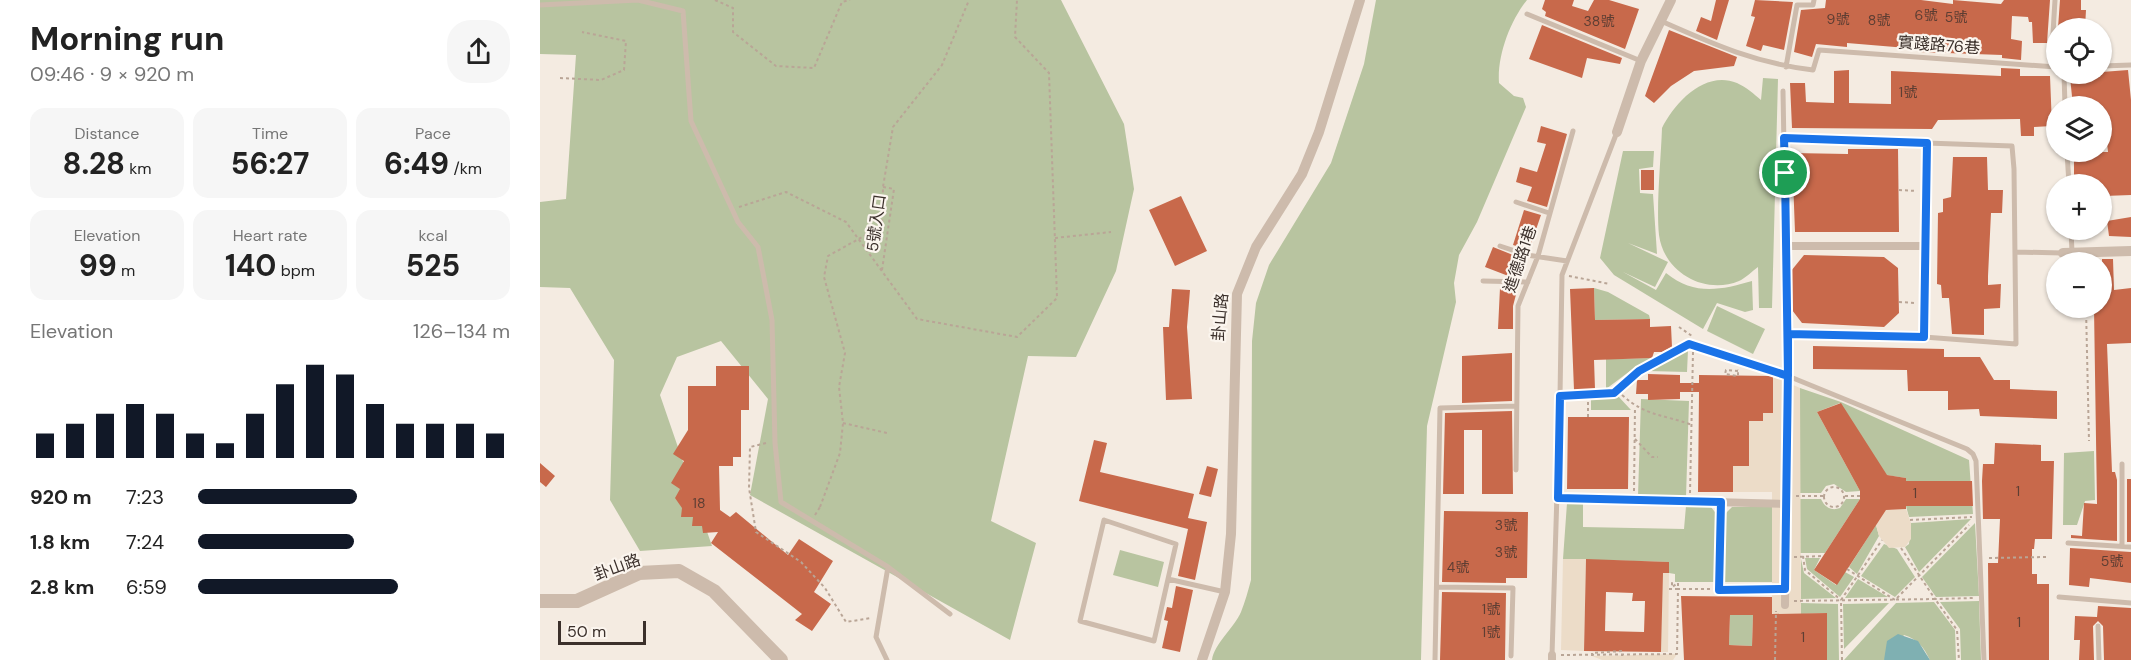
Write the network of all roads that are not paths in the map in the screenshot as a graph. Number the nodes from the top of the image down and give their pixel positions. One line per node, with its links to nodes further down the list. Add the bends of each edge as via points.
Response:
1 (1360, 0): 47 (street, 卦山路, via 1302,174 1256,247 1237,294 1231,534)
2 (1671, 0): 8 (street)
3 (1814, 0): 13 (lane, via 1813,5 1797,5)
4 (2055, 0): 7 (lane)
5 (540, 5): 44 (lane, via 638,0 683,10 691,121 738,222 758,247 772,320 775,443 781,502)
6 (1527, 14): 9 (lane)
7 (2055, 18)
8 (1661, 21): 9 (street); 13 (lane, via 1739,55)
9 (1641, 61): 16 (street)
10 (2046, 65): 13 (lane, 實踐路76巷, via 1819,50 1813,70)
11 (2131, 65): 12 (lane)
12 (2112, 66)
13 (1786, 67)
14 (1783, 91): 17 (lane)
15 (1573, 131): 20 (lane, 進德路1巷)
16 (1617, 132): 29 (lane)
17 (1784, 138): 18 (lane); 22 (lane)
18 (1927, 143): 23 (street); 25 (lane, via 2012,146)
19 (1516, 202): 20 (lane)
20 (1549, 213): 28 (lane, 進德路1巷)
21 (1500, 246): 28 (lane)
22 (1786, 246): 23 (street); 32 (lane)
23 (1925, 246): 33 (street)
24 (2131, 251): 26 (street)
25 (2016, 252): 27 (lane); 33 (lane, via 2016,344)
26 (2099, 252)
27 (2046, 253)
28 (1538, 256): 29 (lane); 31 (lane, 進德路1巷)
29 (1567, 261): 35 (lane, via 1562,275)
30 (1483, 281): 31 (lane)
31 (1528, 282): 36 (lane, 進德路1巷, via 1518,306)
32 (1788, 334): 33 (lane); 34 (lane)
33 (1924, 337)
34 (1788, 376): 35 (lane, via 1694,340 1639,371 1618,391); 40 (street); 60 (lane, via 1973,454)
35 (1560, 396): 39 (lane)
36 (1516, 406): 38 (lane, 進德路1巷); 46 (lane, via 1440,408)
37 (2122, 464): 42 (lane)
38 (1516, 470)
39 (1558, 498): 40 (street); 55 (lane)
40 (1786, 500): 50 (street)
41 (2068, 543): 42 (lane)
42 (2122, 545): 43 (lane)
43 (2131, 547)
44 (888, 567): 52 (lane); 57 (lane, via 876,637)
45 (1168, 579): 45 (lane, via 1154,641 1080,621 1104,520 1176,544); 47 (lane)
46 (1437, 587): 54 (lane, via 1513,588); 59 (lane)
47 (1225, 592): 58 (street, 卦山路)
48 (2059, 597): 51 (lane)
49 (540, 601): 56 (street, 卦山路, via 577,601 639,573 679,571 714,591)
50 (1785, 603)
51 (2131, 603)
52 (950, 614)
53 (2098, 626): 61 (lane)
54 (1511, 656)
55 (1552, 657)
56 (781, 660)
57 (886, 660)
58 (1202, 660)
59 (1435, 660)
60 (1984, 660)
61 (2099, 660)

